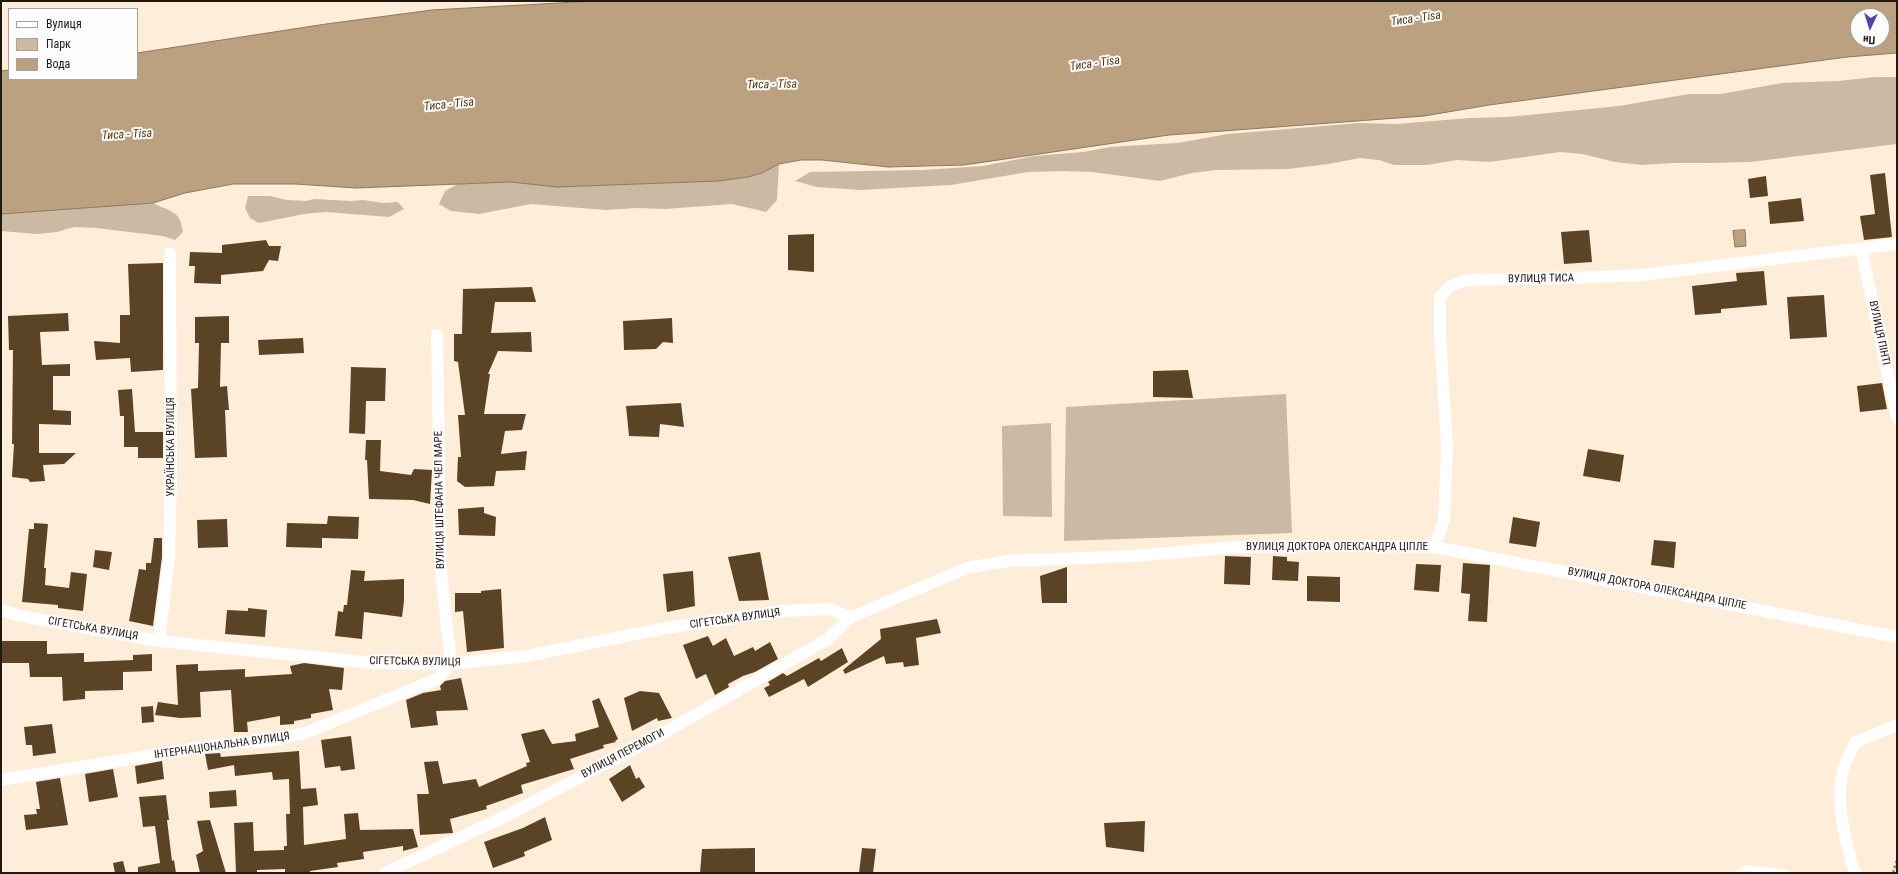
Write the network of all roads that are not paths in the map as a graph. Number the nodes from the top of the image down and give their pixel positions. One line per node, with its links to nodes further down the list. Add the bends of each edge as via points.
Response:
1 (1897, 244): 2 (street, ВУЛИЦЯ ТИСА)
2 (1861, 248): 5 (street, ВУЛИЦЯ ПІНТІ); 6 (street, ВУЛИЦЯ ТИСА, via 1642,275 1467,280 1449,287 1440,298 1447,447 1444,519)
3 (170, 253): 10 (street, УКРАЇНСЬКА ВУЛИЦЯ, via 169,558)
4 (437, 335): 11 (street, ВУЛИЦЯ ШТЕФАНА ЧЕЛ МАРЕ, via 441,572)
5 (1897, 418)
6 (1435, 547): 8 (street, ВУЛИЦЯ ДОКТОРА ОЛЕКСАНДРА ЦІПЛЕ, via 1235,547 1135,556 1007,561 967,568); 9 (street, ВУЛИЦЯ ДОКТОРА ОЛЕКСАНДРА ЦІПЛЕ)
7 (1, 610): 10 (street, СІГЕТСЬКА ВУЛИЦЯ, via 21,616)
8 (851, 617): 11 (street, СІГЕТСЬКА ВУЛИЦЯ, via 829,608 783,612 666,628 527,656); 14 (street, ВУЛИЦЯ ПЕРЕМОГИ, via 828,639 655,738 508,815)
9 (1897, 637)
10 (159, 641): 11 (street, СІГЕТСЬКА ВУЛИЦЯ, via 373,663)
11 (451, 664): 13 (street, ІНТЕРНАЦІОНАЛЬНА ВУЛИЦЯ, via 437,679 305,733 269,742 209,746)
12 (1897, 725): 17 (street, via 1856,742 1844,765 1839,792 1846,843)
13 (1, 780)
14 (385, 873)
15 (1738, 873): 16 (lane, via 1746,868)
16 (1787, 873)
17 (1855, 873)

